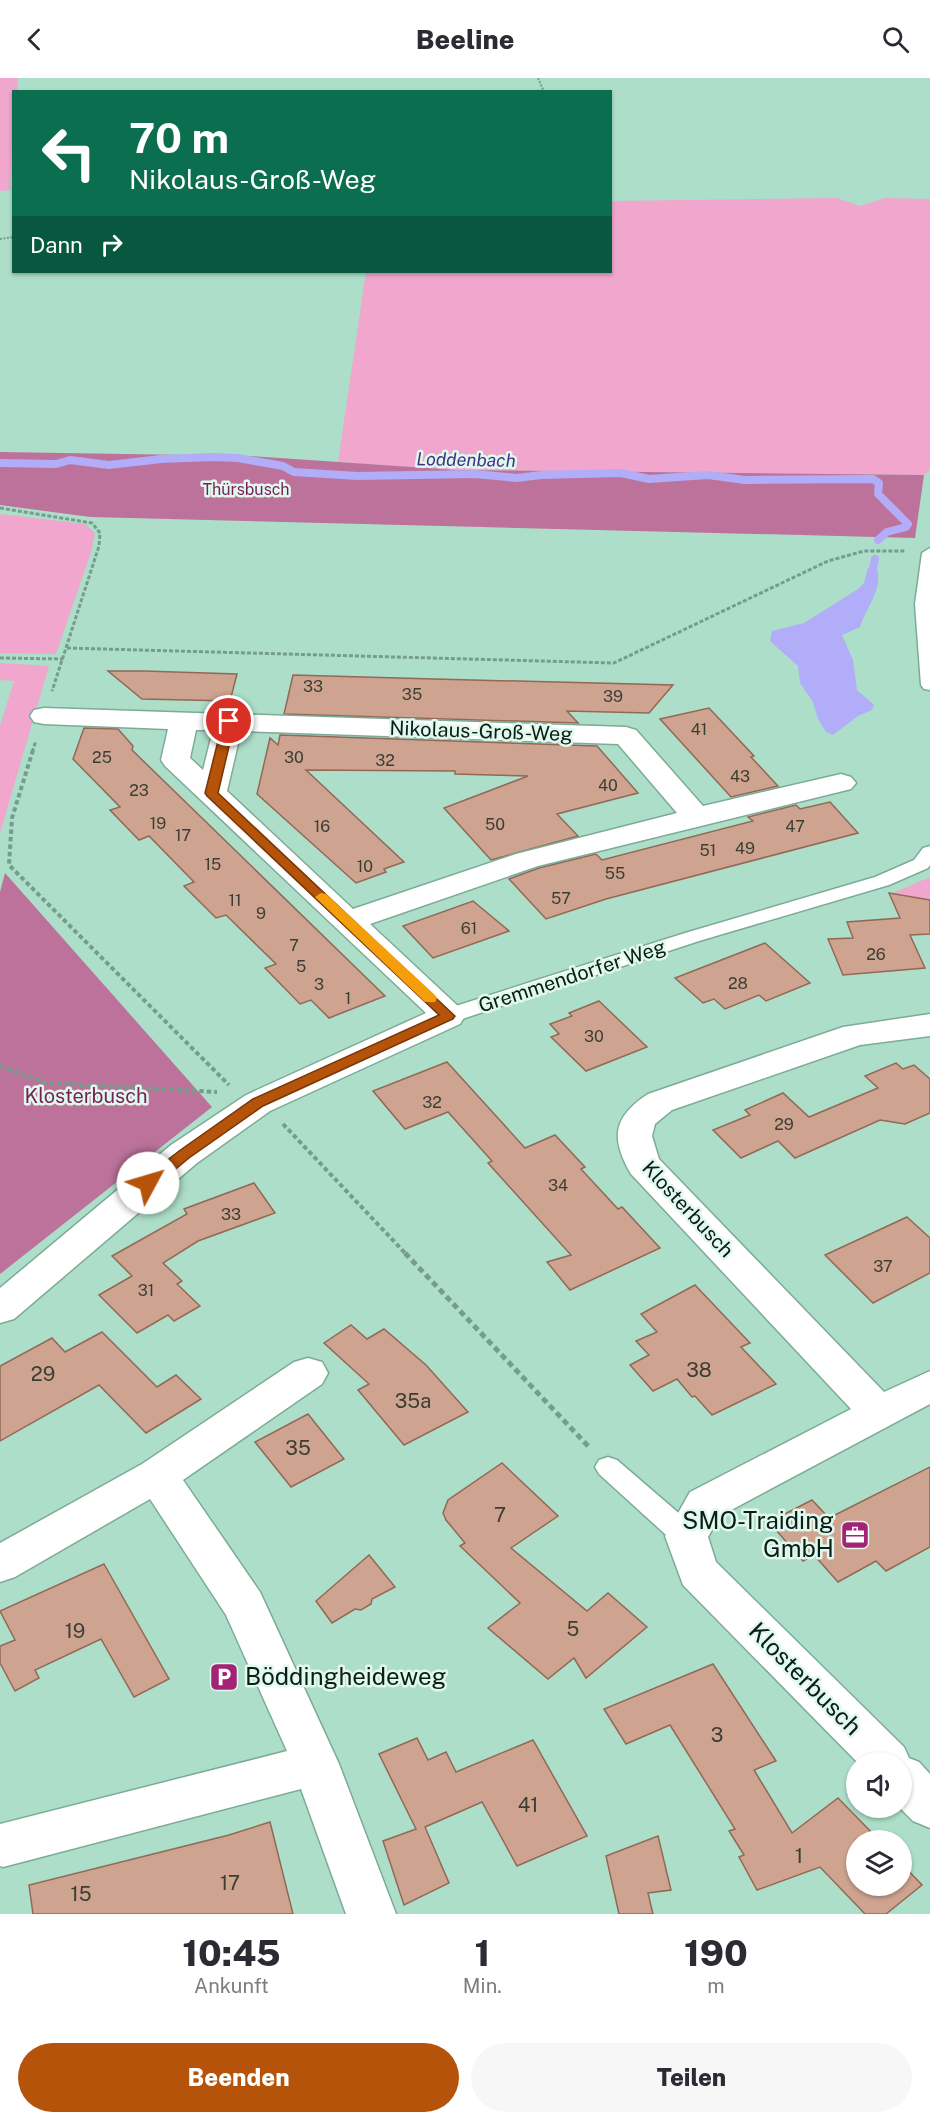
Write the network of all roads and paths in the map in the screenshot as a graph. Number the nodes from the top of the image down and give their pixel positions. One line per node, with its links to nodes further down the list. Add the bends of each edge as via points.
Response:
1 (0, 508): 4 (path, via 92,523 100,533)
2 (910, 551): 4 (path, via 864,551 828,561 614,663)
3 (930, 552): 7 (lane, via 923,604)
4 (67, 648): 6 (path)
5 (0, 658): 6 (path)
6 (63, 659): 8 (path)
7 (930, 685)
8 (44, 716): 9 (street, Nikolaus-Groß-Weg); 19 (path, via 19,793 7,847 9,865)
9 (184, 720): 10 (street, Nikolaus-Groß-Weg); 12 (street, via 175,760)
10 (229, 721): 12 (street); 13 (street, Nikolaus-Groß-Weg, via 626,736)
11 (841, 783): 13 (street)
12 (212, 793): 15 (street)
13 (696, 817): 15 (street, via 527,860)
14 (930, 852): 16 (lane, Gremmendorfer Weg, via 921,864 882,881)
15 (348, 921): 16 (street)
16 (448, 1016): 19 (street, Gremmendorfer Weg)
17 (930, 1026): 23 (street, Klosterbusch, via 855,1035 834,1042 660,1102 642,1113 634,1127 634,1146 644,1165)
18 (0, 1066): 19 (path, via 46,1083)
19 (247, 1098): 20 (street, Gremmendorfer Weg); 24 (path, via 269,1110)
20 (0, 1309)
21 (308, 1373): 25 (street)
22 (930, 1386): 23 (street)
23 (878, 1411): 26 (street, via 705,1503)
24 (608, 1467): 26 (lane)
25 (157, 1476): 27 (street); 29 (street, via 244,1605)
26 (686, 1536): 28 (street, Klosterbusch, via 698,1572)
27 (0, 1564)
28 (877, 1752)
29 (316, 1764): 32 (street); 33 (street)
30 (912, 1787): 31 (street)
31 (930, 1806)
32 (3, 1845)
33 (371, 1914)

